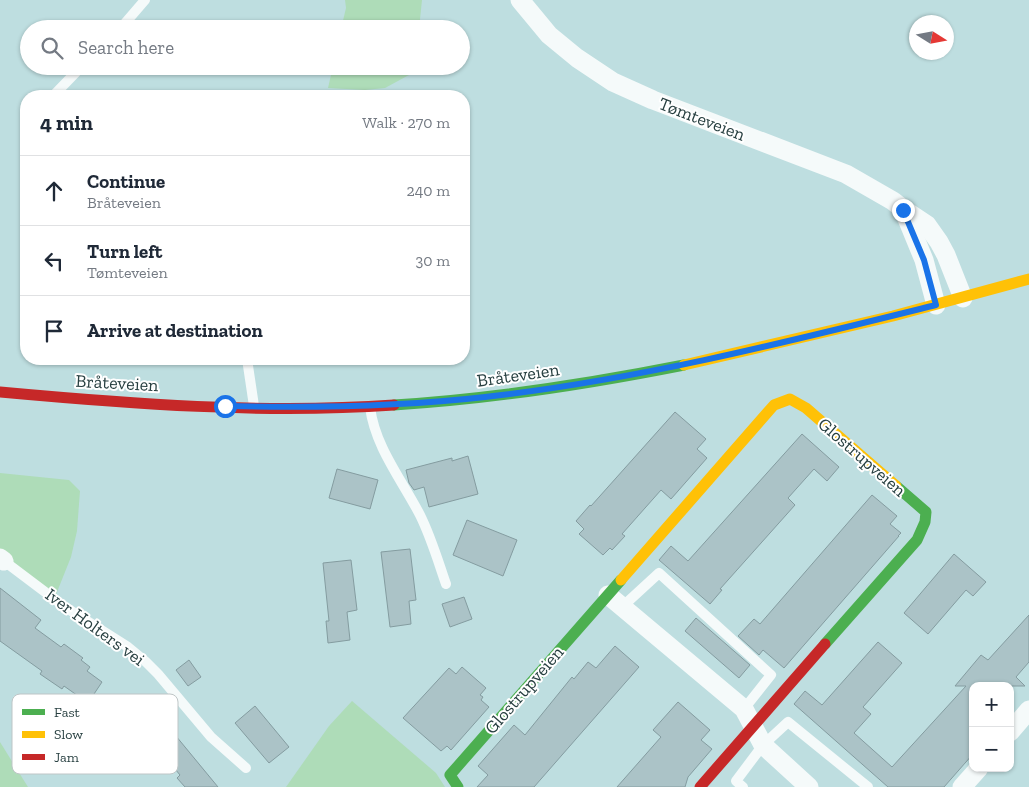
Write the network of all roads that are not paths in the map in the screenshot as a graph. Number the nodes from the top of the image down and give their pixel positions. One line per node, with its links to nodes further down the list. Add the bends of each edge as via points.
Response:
1 (145, 0): 3 (lane)
2 (520, 0): 6 (street, Tømteveien, via 549,35 613,82 846,174 893,200)
3 (128, 20)
4 (73, 75): 5 (lane)
5 (59, 90)
6 (903, 210): 8 (street, Tømteveien, via 927,225 939,242); 9 (street, Tømteveien, via 924,260)
7 (1029, 279): 8 (street, Bråteveien)
8 (964, 298): 9 (street, Bråteveien)
9 (936, 305): 12 (street, Bråteveien, via 738,353 604,380 483,398)
10 (248, 365): 13 (lane)
11 (0, 392): 13 (street, Bråteveien)
12 (370, 406): 13 (street, Bråteveien); 15 (lane, via 374,429 420,516)
13 (254, 407)
14 (2, 559): 17 (lane, Iver Holters vei, via 128,647)
15 (446, 584)
16 (615, 601): 19 (street); 19 (lane, via 659,573 771,675); 21 (street, Glostrupveien, via 774,405 790,400 806,408 926,512 917,540); 26 (street, Glostrupveien, via 450,775)
17 (175, 694)
18 (178, 698): 24 (lane, Iver Holters vei, via 211,737)
19 (744, 709): 21 (street)
20 (1029, 710): 22 (street)
21 (754, 727): 23 (street); 27 (street, Glostrupveien)
22 (1014, 727)
23 (763, 745): 28 (lane, via 736,781); 29 (street); 30 (lane, via 788,722)
24 (246, 768)
25 (975, 772): 31 (street)
26 (458, 787)
27 (700, 787)
28 (743, 787)
29 (809, 787)
30 (868, 787)
31 (962, 787)

